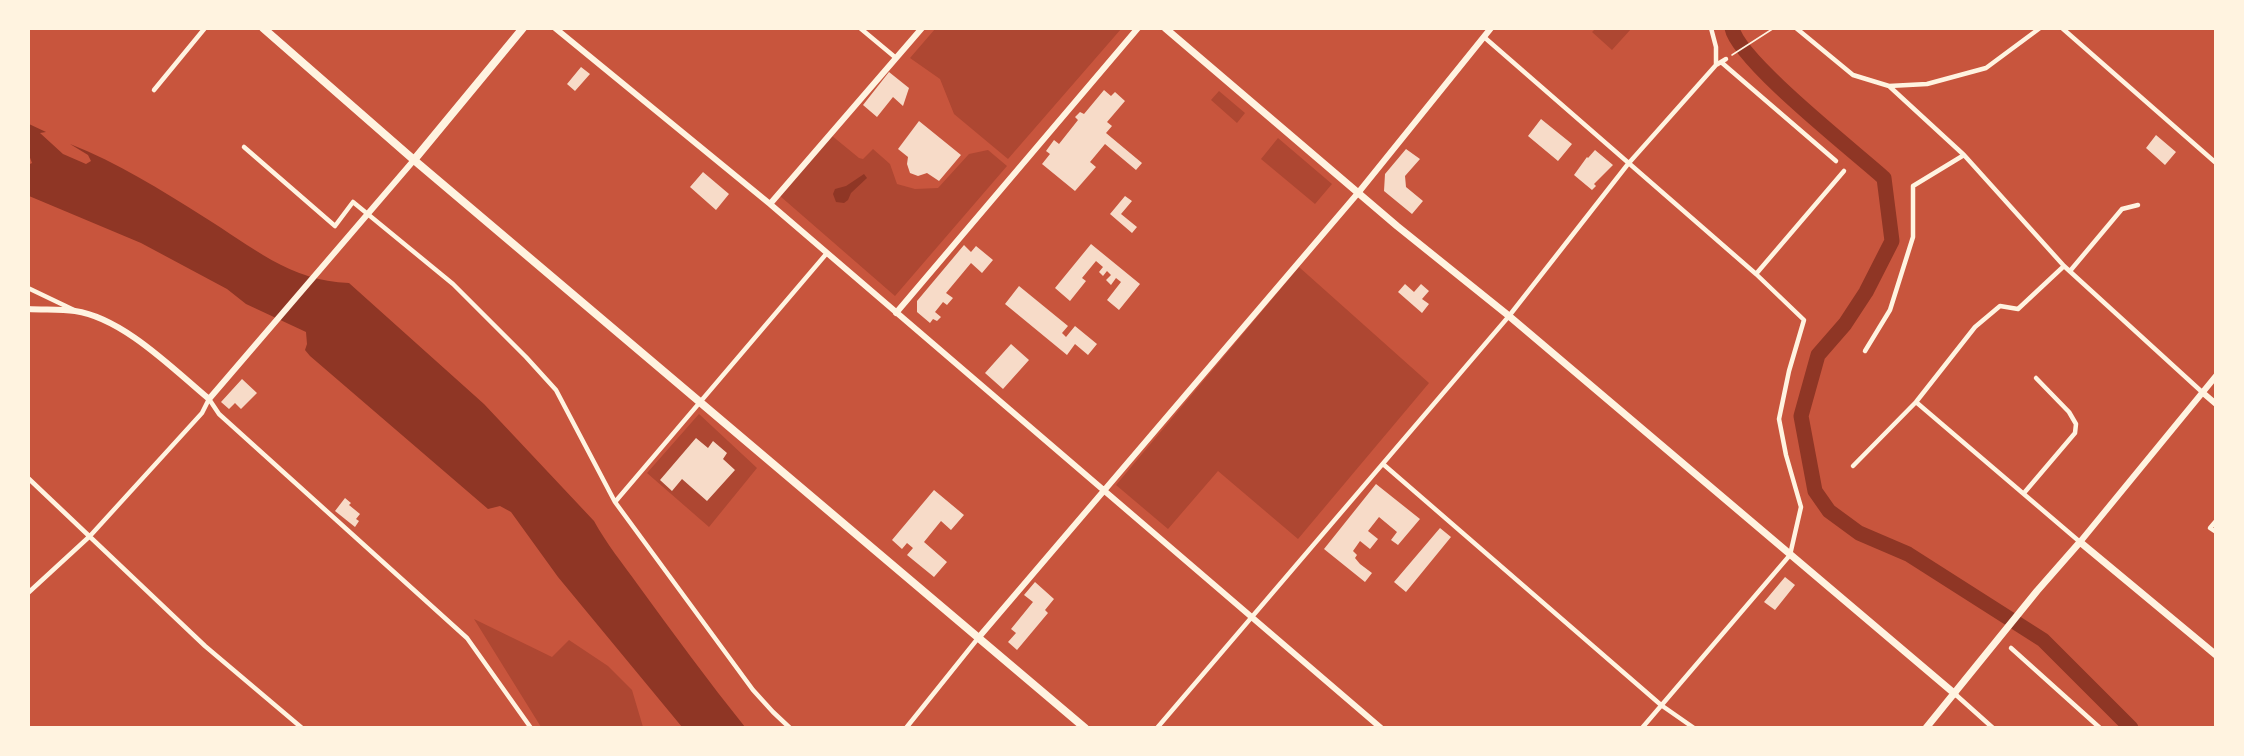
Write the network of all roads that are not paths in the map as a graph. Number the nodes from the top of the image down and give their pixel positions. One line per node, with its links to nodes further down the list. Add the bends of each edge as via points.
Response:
1 (205, 28): 18 (street)
2 (263, 28): 21 (main road)
3 (522, 28): 21 (main road)
4 (555, 28): 27 (street)
5 (860, 28): 15 (street)
6 (922, 28): 15 (street)
7 (1138, 28): 37 (street)
8 (1165, 28): 26 (main road)
9 (1491, 28): 14 (street)
10 (1711, 28): 16 (street)
11 (1796, 28): 17 (street, via 1853,75)
12 (2040, 28): 17 (street, via 1986,68 1927,84)
13 (2062, 28): 23 (street)
14 (1484, 37): 24 (street); 26 (street)
15 (896, 58): 27 (street)
16 (1716, 65): 22 (street, via 1723,60); 24 (street)
17 (1889, 86): 20 (street)
18 (154, 90)
19 (244, 147): 29 (street, via 335,226 353,202)
20 (1964, 155): 31 (street); 39 (street, via 1913,186 1913,237 1890,310)
21 (414, 160): 29 (street); 44 (main road)
22 (1836, 161)
23 (2216, 163)
24 (1628, 164): 33 (street); 38 (street)
25 (1844, 171): 33 (street)
26 (1358, 193): 38 (main road); 50 (street)
27 (770, 204): 30 (street)
28 (2138, 205): 32 (street, via 2122,209)
29 (369, 215): 43 (street); 52 (street, via 453,284 556,390)
30 (826, 253): 37 (street); 44 (street)
31 (2064, 266): 32 (street); 45 (street, via 2018,309 2000,306 1975,327)
32 (2070, 271): 42 (street)
33 (1756, 274): 57 (street, via 1804,320 1779,419 1801,507)
34 (28, 288): 36 (street)
35 (28, 309): 36 (street)
36 (76, 311): 43 (street, via 124,332)
37 (896, 314): 50 (street)
38 (1509, 316): 47 (street); 57 (main road)
39 (1865, 351)
40 (2216, 376): 42 (street)
41 (2036, 378): 51 (street, via 2076,424 2074,433)
42 (2202, 392): 46 (street); 56 (street)
43 (210, 399): 55 (street, via 202,413); 66 (street, via 219,414 467,638)
44 (700, 402): 52 (street); 60 (main road)
45 (1916, 402): 48 (street); 51 (street)
46 (2216, 404)
47 (1383, 464): 59 (street); 64 (street)
48 (1853, 466)
49 (28, 478): 55 (street)
50 (1104, 492): 59 (street); 60 (street)
51 (2024, 493): 56 (street)
52 (615, 502): 67 (street, via 753,690)
53 (2216, 521): 54 (street, via 2210,528)
54 (2216, 532)
55 (90, 536): 58 (street); 65 (street, via 205,646)
56 (2080, 542): 62 (main road); 63 (main road)
57 (1790, 555): 63 (main road); 64 (street)
58 (28, 593)
59 (1250, 616): 70 (street); 71 (street)
60 (979, 637): 68 (street); 69 (main road)
61 (2011, 648): 76 (street)
62 (2216, 655)
63 (1955, 694): 74 (main road); 75 (street)
64 (1661, 705): 72 (street); 73 (street)
65 (302, 728)
66 (531, 728)
67 (790, 728)
68 (906, 728)
69 (1085, 728)
70 (1157, 728)
71 (1381, 728)
72 (1642, 728)
73 (1694, 728)
74 (1926, 728)
75 (1993, 728)
76 (2100, 728)

